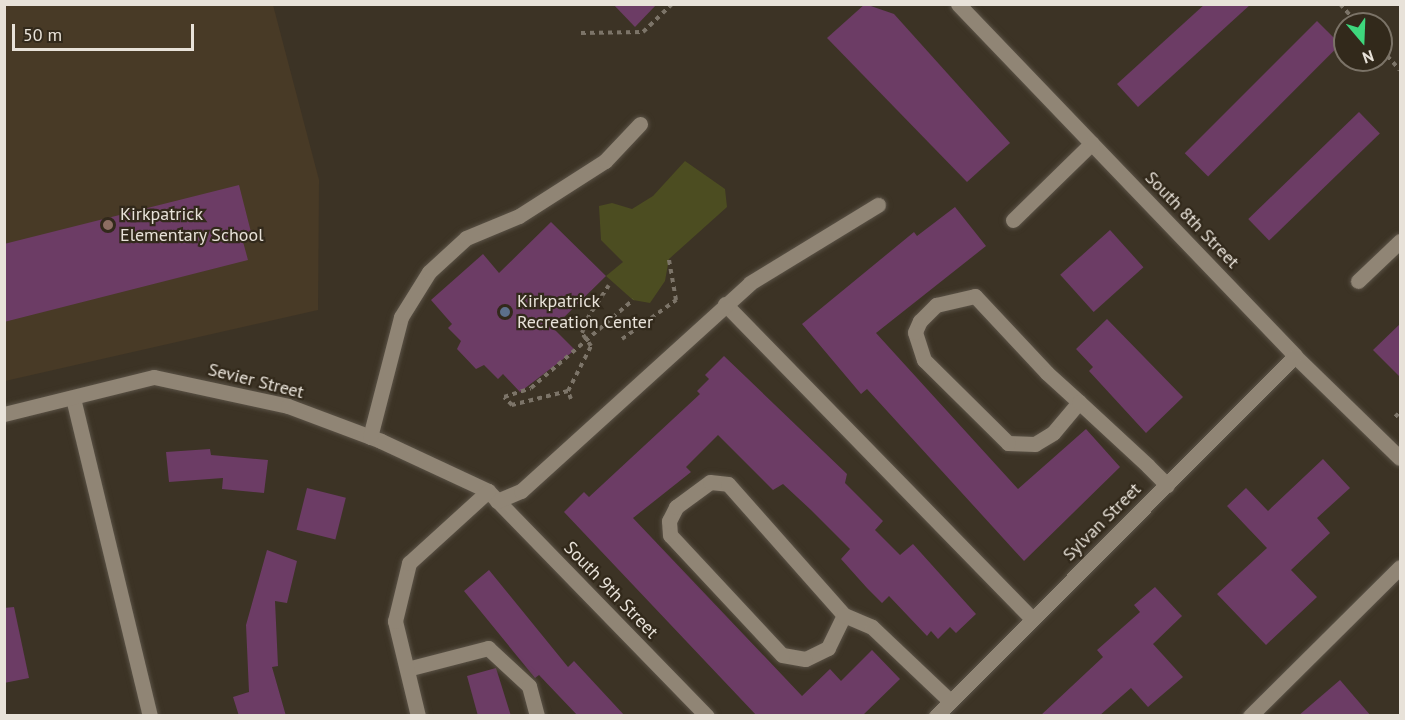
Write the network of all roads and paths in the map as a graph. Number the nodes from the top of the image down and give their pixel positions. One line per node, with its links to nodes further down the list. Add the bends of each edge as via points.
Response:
1 (672, 4): 3 (path, via 643,32)
2 (958, 4): 5 (street, South 8th Street)
3 (581, 33)
4 (640, 124): 24 (street, via 605,161 519,216 466,238 429,272 401,317)
5 (1092, 143): 7 (street); 16 (street, South 8th Street)
6 (878, 205): 13 (street)
7 (1013, 220)
8 (1401, 241): 10 (street)
9 (669, 260): 14 (path, via 676,300)
10 (1358, 281)
11 (609, 285): 15 (path, via 587,319)
12 (633, 300): 15 (path)
13 (725, 304): 27 (street, via 522,491); 30 (street)
14 (622, 339)
15 (586, 340): 17 (path, via 591,346 587,359); 17 (path, via 531,388 504,397 512,405)
16 (1295, 356): 25 (street, South 8th Street); 26 (street, Sylvan Street)
17 (568, 391): 19 (path)
18 (73, 398): 22 (street, Sevier Street); 24 (street, Sevier Street, via 154,377 288,406); 33 (street)
19 (571, 399)
20 (1079, 402): 20 (street, via 975,297 936,305 920,321 915,332 924,360 1008,443 1035,444 1053,433); 26 (street)
21 (1401, 412): 23 (path)
22 (4, 414)
23 (1395, 417)
24 (370, 437): 27 (street, Sevier Street)
25 (1401, 458)
26 (1167, 485): 30 (street, Sylvan Street)
27 (493, 496): 31 (street, via 409,563 395,621); 36 (street, South 9th Street)
28 (1401, 567): 38 (street)
29 (844, 615): 29 (street, via 728,484 710,482 676,507 669,521 670,535 782,655 805,658 828,648); 32 (street, via 872,627)
30 (1032, 619): 32 (street, Sylvan Street)
31 (407, 669): 34 (street); 35 (street, via 488,648 529,686)
32 (950, 701): 37 (street, Sylvan Street)
33 (150, 716)
34 (418, 716)
35 (537, 716)
36 (707, 716)
37 (936, 716)
38 (1250, 716)

